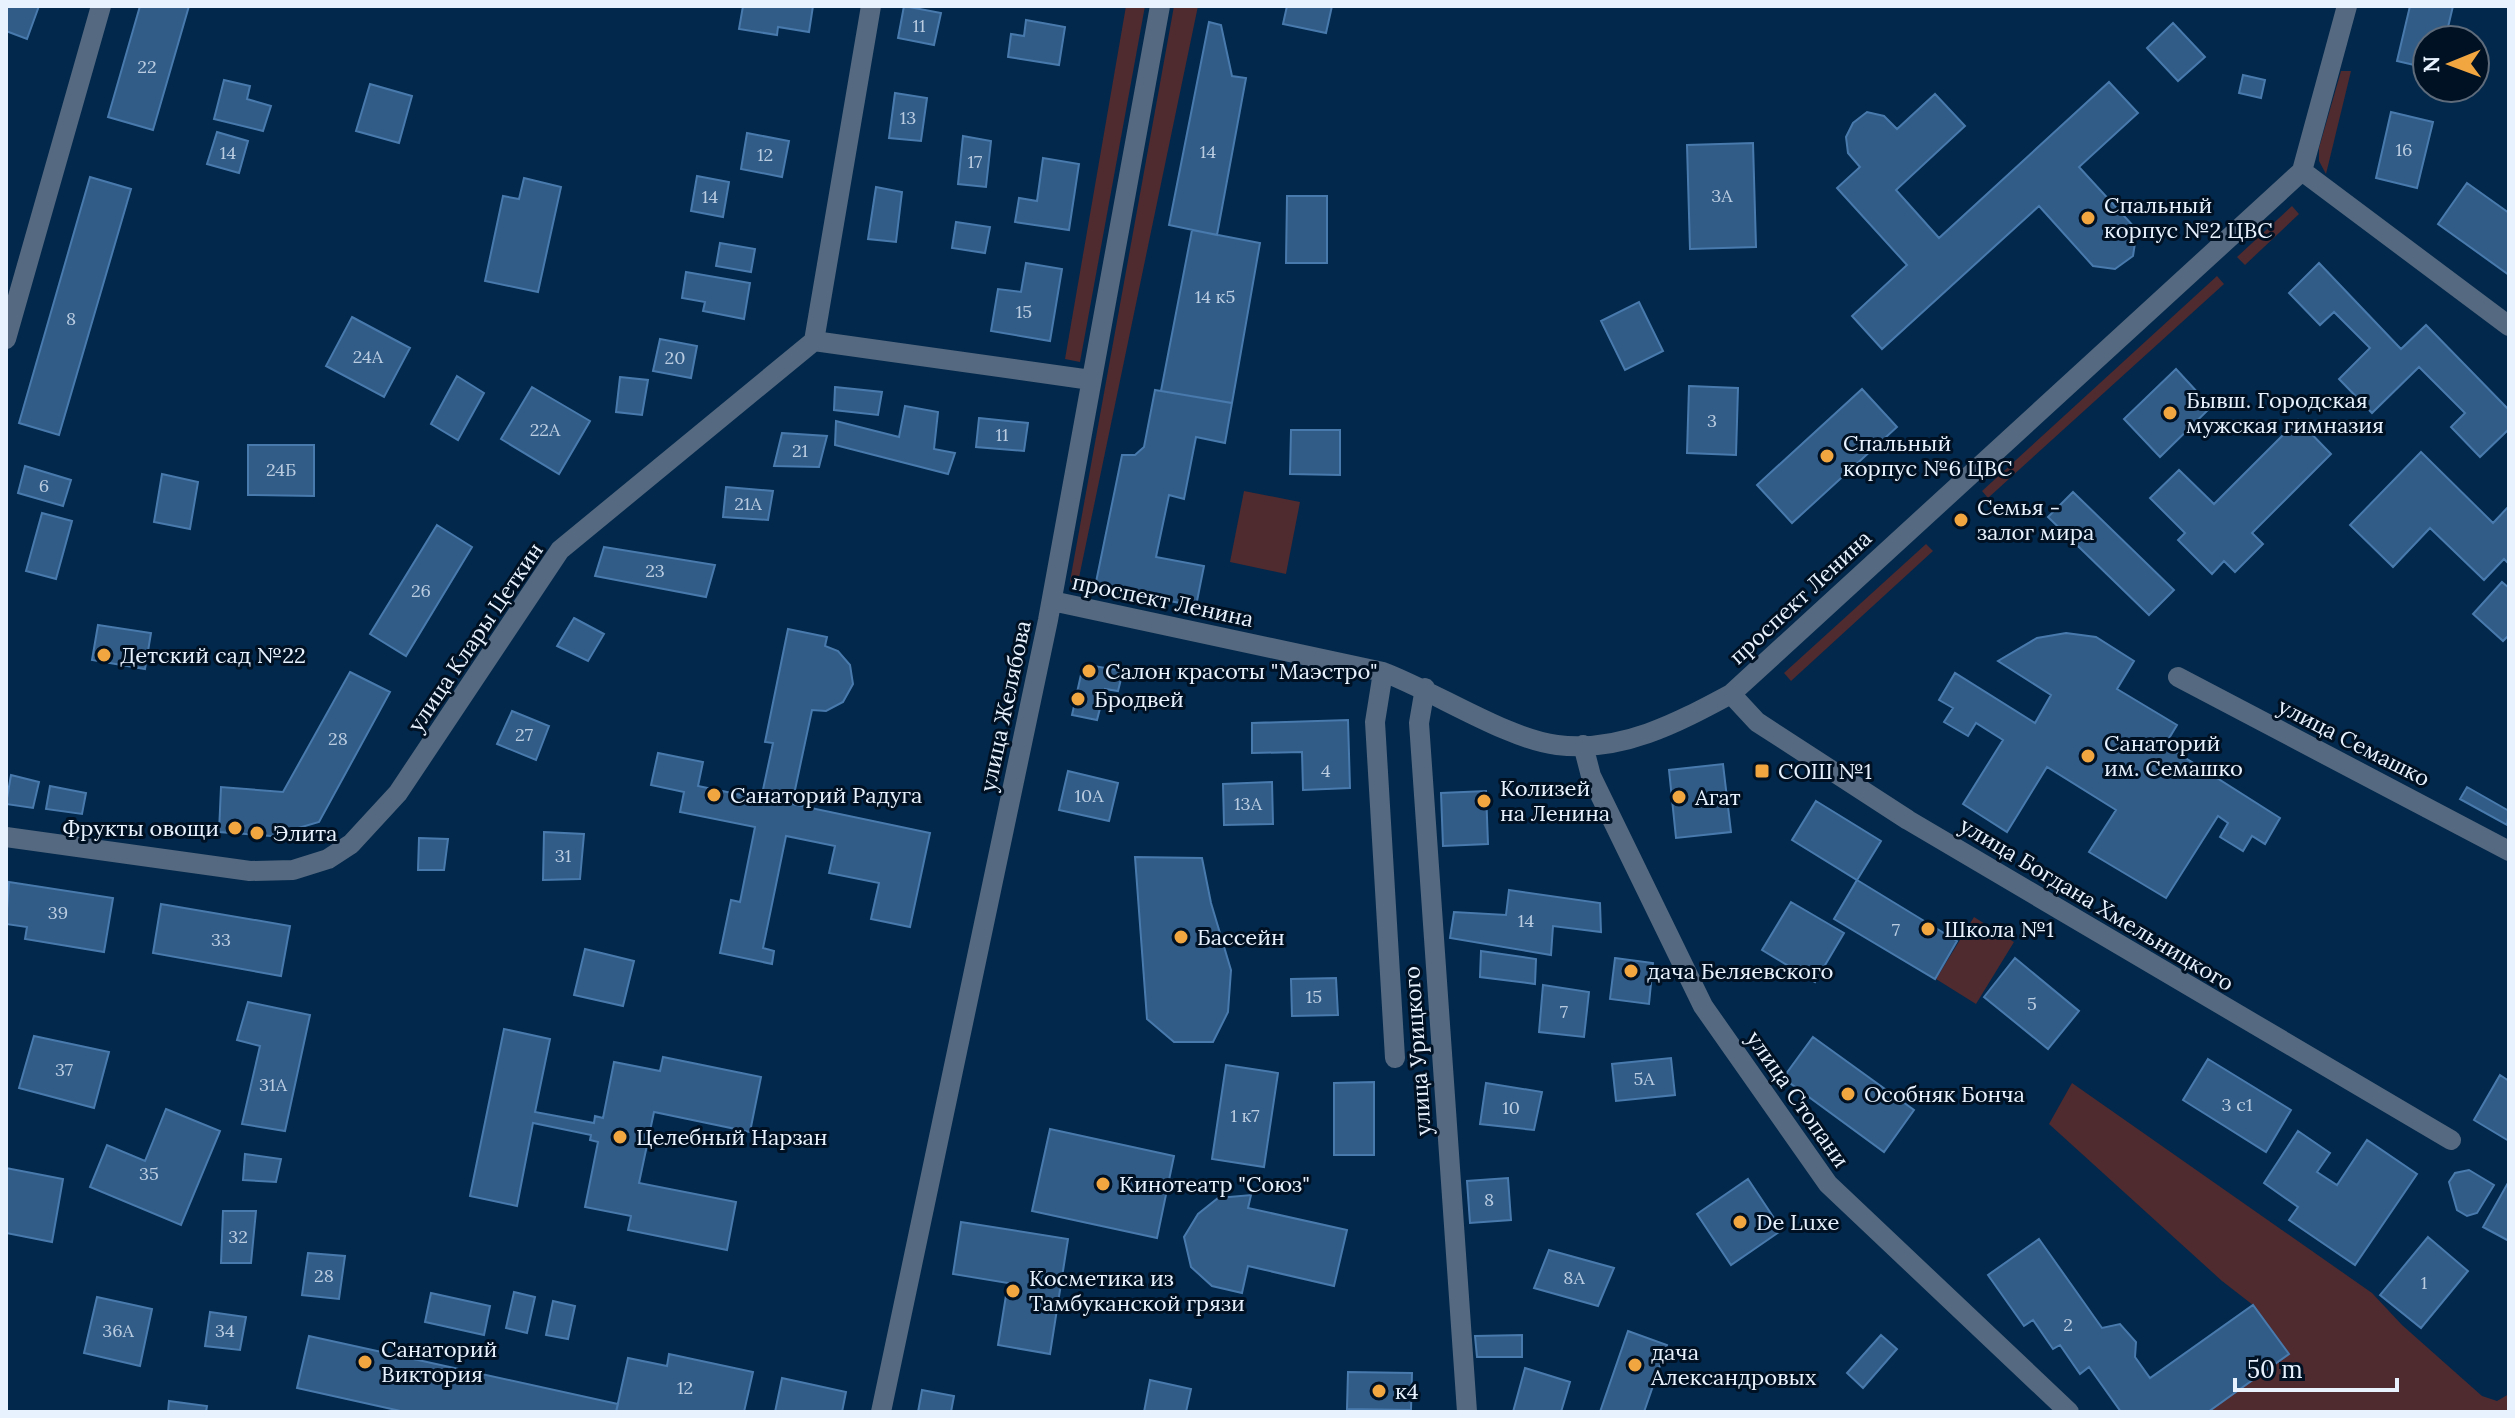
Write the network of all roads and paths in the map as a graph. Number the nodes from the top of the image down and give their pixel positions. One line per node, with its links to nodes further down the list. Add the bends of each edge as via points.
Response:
1 (101, 6): 7 (street)
2 (871, 6): 8 (street)
3 (1160, 6): 9 (street, улица Желябова)
4 (2347, 6): 5 (street)
5 (2302, 171): 6 (street); 14 (street, проспект Ленина)
6 (2509, 326)
7 (6, 339)
8 (814, 341): 9 (street); 16 (street, улица Клары Цеткин, via 560,550 398,793 351,844 328,859 293,870 250,871)
9 (1091, 380): 10 (street, улица Желябова)
10 (1052, 601): 11 (street, проспект Ленина); 20 (street, улица Желябова)
11 (1383, 672): 13 (street, проспект Ленина); 18 (street, улица Урицкого, via 1375,722)
12 (2178, 677): 17 (street, улица Семашко)
13 (1425, 688): 15 (street, проспект Ленина, via 1535,739); 21 (street, улица Урицкого, via 1419,723)
14 (1731, 694): 15 (street, проспект Ленина, via 1647,735); 19 (street, улица Богдана Хмельницкого, via 1757,722 1908,820)
15 (1583, 745): 22 (street, улица Стопани, via 1591,776 1703,1006 1828,1184)
16 (6, 837)
17 (2509, 851)
18 (1395, 1058)
19 (2451, 1140)
20 (881, 1412)
21 (1467, 1412)
22 (2069, 1412)

